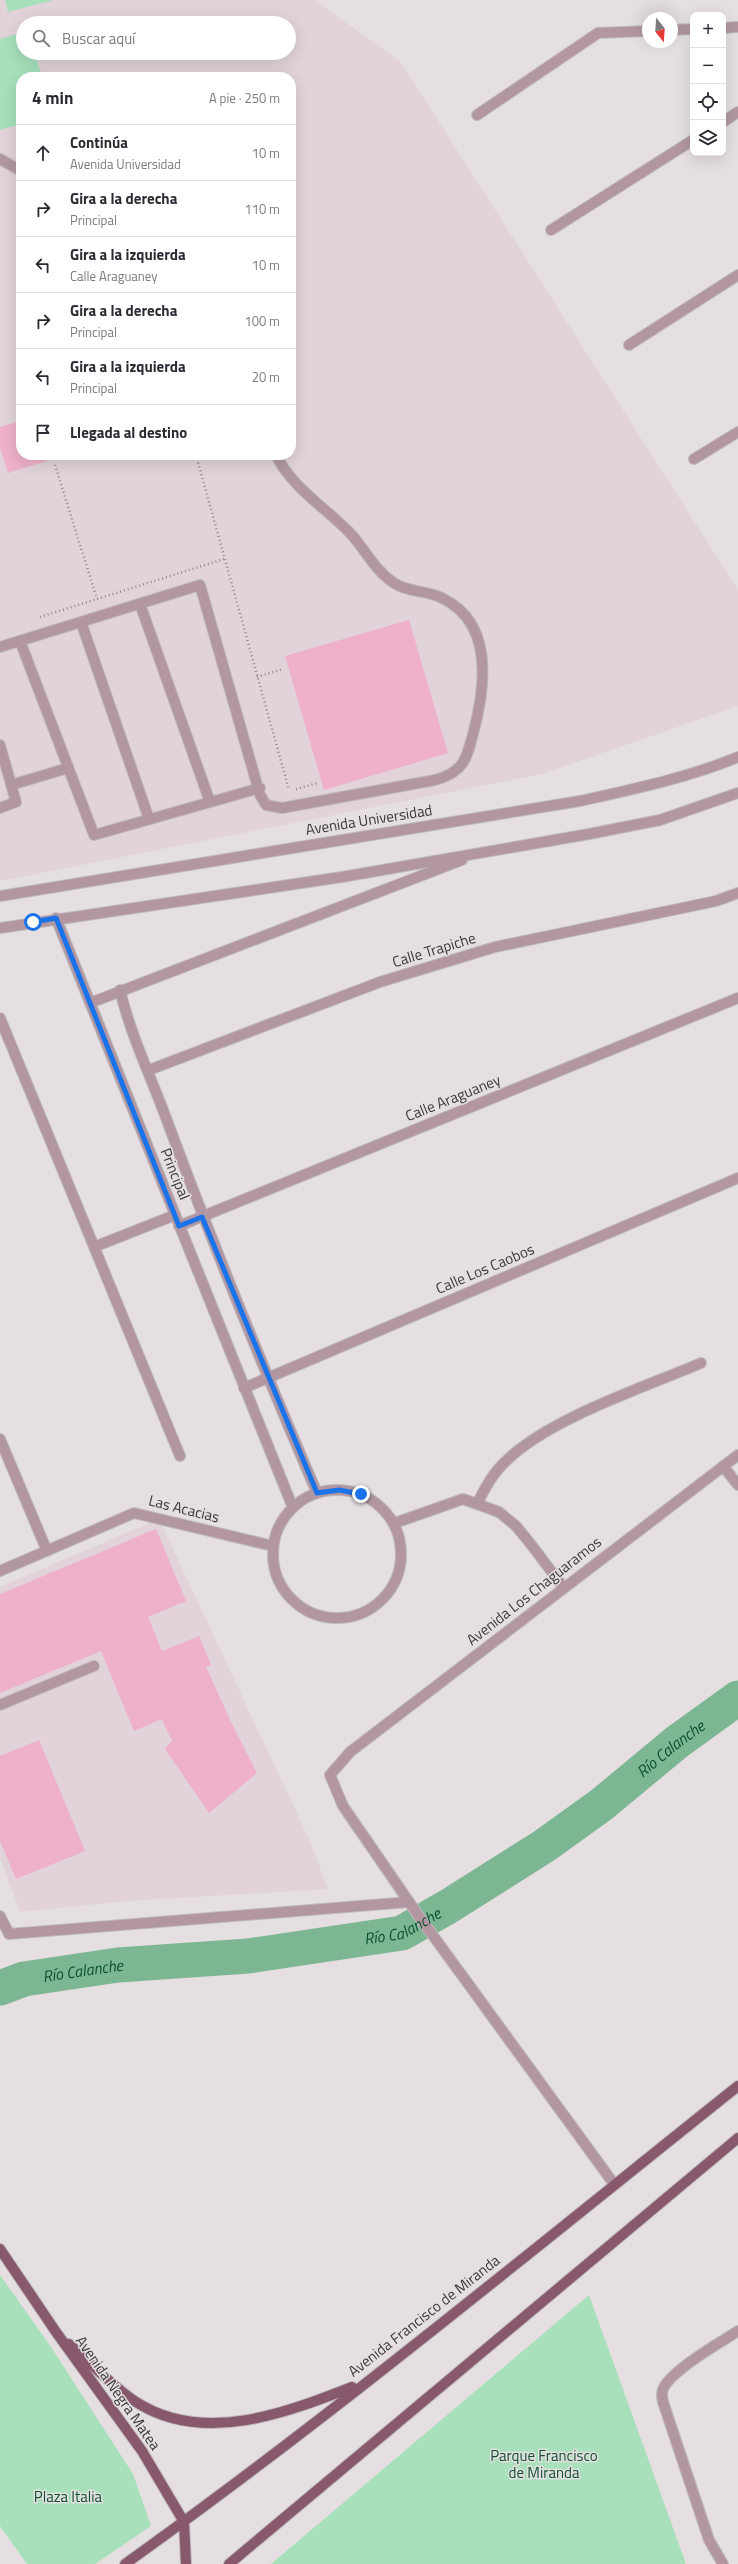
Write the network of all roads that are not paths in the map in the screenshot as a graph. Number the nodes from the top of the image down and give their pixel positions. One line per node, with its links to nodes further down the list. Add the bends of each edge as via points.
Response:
1 (738, 27): 2 (street)
2 (726, 28)
3 (690, 29): 4 (street)
4 (678, 30)
5 (642, 31): 7 (street, via 598,34)
6 (738, 112): 8 (street)
7 (477, 115)
8 (726, 120)
9 (690, 142): 12 (street)
10 (0, 160): 11 (street)
11 (16, 168)
12 (551, 230)
13 (738, 275): 14 (street)
14 (629, 345)
15 (738, 432): 16 (street)
16 (694, 459)
17 (279, 460): 26 (street, via 291,478 350,533 385,576 407,590 442,597 467,618 480,644 482,683 477,719 467,759 457,770 443,778 276,809 266,805 262,800)
18 (140, 604): 19 (street); 26 (street, via 200,585); 28 (street)
19 (81, 622): 20 (street); 30 (street)
20 (20, 641): 21 (street); 24 (street)
21 (0, 647)
22 (0, 746): 25 (street)
23 (738, 757): 33 (street, Avenida Universidad, via 706,770 580,801)
24 (68, 768): 25 (street); 30 (street, via 94,835)
25 (11, 785): 29 (street, via 16,802)
26 (260, 788): 28 (street)
27 (738, 793): 31 (street, via 660,820)
28 (210, 802): 30 (street)
29 (0, 808)
30 (149, 819)
31 (485, 852): 34 (street, via 342,877); 36 (street)
32 (738, 893): 40 (street, Calle Trapiche, via 716,901 495,946 380,982)
33 (0, 896)
34 (56, 918): 35 (street); 38 (street, Principal)
35 (0, 928)
36 (120, 990): 38 (street); 40 (street, Principal, via 126,1016)
37 (738, 998): 43 (street, Calle Araguaney)
38 (90, 1003): 42 (street, Principal)
39 (0, 1018): 45 (street)
40 (149, 1070): 43 (street, Principal)
41 (738, 1178): 47 (street, Calle Los Caobos)
42 (175, 1214): 44 (street, Principal); 45 (street)
43 (202, 1217): 44 (street, Calle Araguaney); 47 (street, Principal)
44 (179, 1226): 48 (street, Principal)
45 (94, 1247): 51 (street)
46 (701, 1363): 55 (street, via 564,1422 520,1449 494,1475)
47 (268, 1378): 48 (street, Calle Los Caobos); 54 (street, Principal)
48 (244, 1388): 56 (street, Principal)
49 (0, 1439): 59 (street)
50 (738, 1455): 52 (street, Avenida Los Chaguaramos)
51 (180, 1456)
52 (723, 1466): 53 (street); 61 (street, Avenida Los Chaguaramos)
53 (738, 1485)
54 (317, 1493): 56 (street); 57 (street, via 339,1490 361,1494 380,1506)
55 (477, 1504): 57 (street, via 463,1499); 61 (street, via 498,1512 516,1526)
56 (293, 1508): 58 (street, via 280,1525)
57 (394, 1523): 58 (street, via 402,1544 401,1566 394,1587 379,1604 360,1615 338,1619 316,1616 297,1605 282,1589 274,1569)
58 (273, 1546): 59 (street, Las Acacias, via 134,1513)
59 (47, 1551): 60 (street, Las Acacias)
60 (0, 1571)
61 (563, 1587): 64 (street, Avenida Los Chaguaramos, via 350,1752 330,1776 343,1806)
62 (94, 1666): 63 (street)
63 (0, 1705)
64 (410, 1902): 65 (street, via 9,1934); 68 (street)
65 (0, 1916)
66 (738, 2086): 68 (main road, Avenida Francisco de Miranda)
67 (738, 2138): 76 (main road)
68 (614, 2184): 72 (main road, Avenida Francisco de Miranda)
69 (0, 2249): 71 (main road, Avenida Negra Matea)
70 (738, 2331): 77 (street, via 690,2363 667,2383 662,2394 709,2540)
71 (56, 2332): 72 (main road, via 136,2402 168,2417 198,2422 262,2418 296,2410); 73 (main road, Avenida Negra Matea, via 142,2451)
72 (364, 2383): 73 (main road, Avenida Francisco de Miranda)
73 (184, 2522): 74 (main road, Avenida Francisco de Miranda); 75 (main road, Avenida Negra Matea)
74 (125, 2564)
75 (186, 2564)
76 (229, 2564)
77 (723, 2564)

